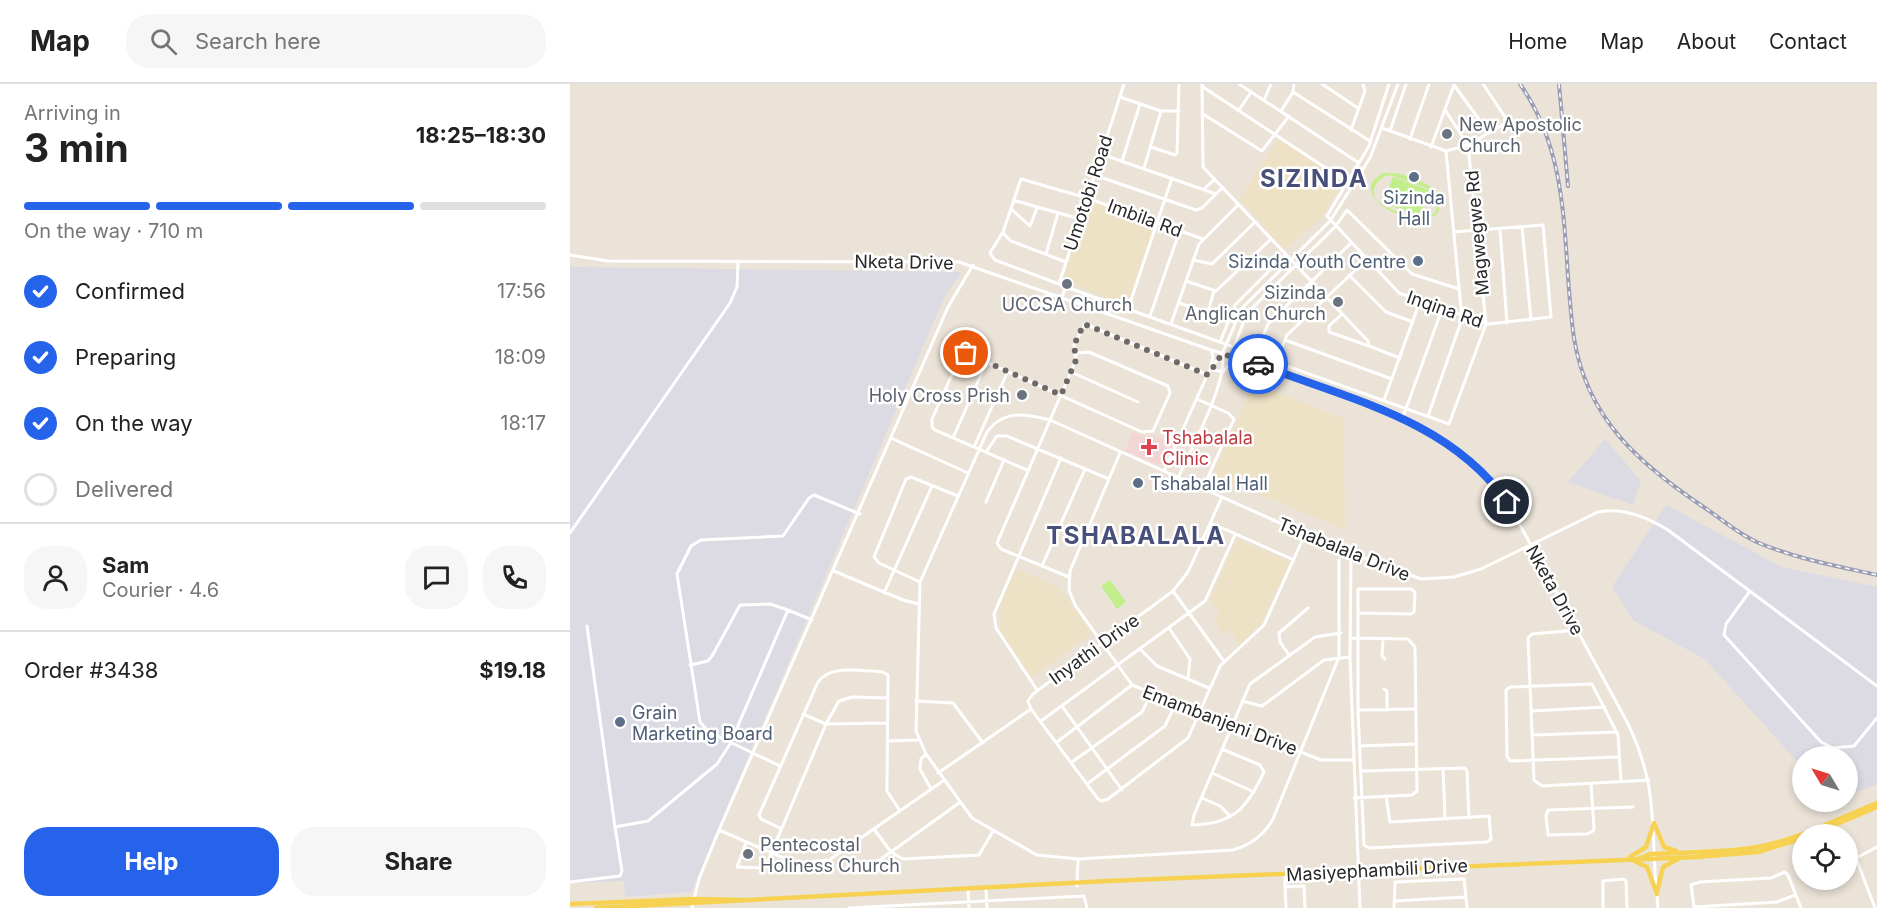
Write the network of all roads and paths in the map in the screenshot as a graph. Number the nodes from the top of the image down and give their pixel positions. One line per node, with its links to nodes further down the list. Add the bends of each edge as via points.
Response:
1 (1124, 84): 18 (street, Umotobi Road)
2 (1179, 84): 25 (street)
3 (1239, 84): 16 (street)
4 (1248, 84): 16 (street)
5 (1271, 84): 19 (street)
6 (1294, 84): 17 (street)
7 (1322, 84): 21 (street)
8 (1363, 84): 21 (street, via 1366,88)
9 (1389, 84): 35 (street)
10 (1398, 84): 29 (street)
11 (1406, 84): 31 (street)
12 (1429, 84): 34 (street)
13 (1453, 84): 23 (street); 32 (street)
14 (1483, 84): 32 (street, via 1505,121)
15 (1202, 85): 22 (street); 27 (street)
16 (1249, 91): 19 (street); 22 (street)
17 (1293, 92): 26 (street); 30 (street)
18 (1120, 97): 20 (street); 40 (street, Umotobi Road)
19 (1264, 100): 26 (street)
20 (1140, 104): 24 (street); 41 (street)
21 (1358, 108): 30 (street)
22 (1239, 110): 33 (street)
23 (1445, 110): 36 (street); 38 (street)
24 (1161, 111): 25 (street); 37 (street)
25 (1179, 111): 37 (street, via 1176,154)
26 (1281, 111): 28 (street)
27 (1202, 113): 33 (street, via 1262,151); 46 (street, via 1201,162)
28 (1289, 116): 33 (street); 42 (street)
29 (1382, 128): 31 (street); 59 (street, via 1363,172)
30 (1351, 130): 35 (street)
31 (1390, 131): 34 (street)
32 (1489, 134): 36 (street)
33 (1276, 135): 47 (street)
34 (1410, 139): 38 (street)
35 (1370, 142): 42 (street)
36 (1468, 145): 39 (street); 66 (street, Magwegwe Rd)
37 (1151, 147): 43 (street)
38 (1431, 147): 39 (street)
39 (1446, 151): 68 (street)
40 (1101, 154): 41 (street); 44 (street, Umotobi Road)
41 (1122, 161): 43 (street)
42 (1359, 163): 47 (street)
43 (1144, 168): 45 (street)
44 (1094, 175): 51 (street, Umotobi Road); 53 (street)
45 (1172, 178): 48 (street); 53 (street)
46 (1214, 180): 48 (street); 49 (street)
47 (1347, 182): 59 (street, via 1327,213)
48 (1204, 189): 50 (street)
49 (1221, 189): 50 (street); 54 (street)
50 (1216, 194): 53 (street, via 1199,210)
51 (1087, 198): 52 (street, Imbila Rd, via 1027,179 1019,180); 58 (street, Umotobi Road); 60 (street, Imbila Rd)
52 (1013, 200): 55 (street); 56 (street)
53 (1166, 200): 60 (street)
54 (1238, 206): 61 (street); 69 (street)
55 (1036, 207): 56 (street, via 1030,226); 57 (street)
56 (1010, 208): 67 (street)
57 (1058, 213): 58 (street); 73 (street)
58 (1080, 219): 79 (street, Umotobi Road)
59 (1330, 221): 62 (street, Inqina Rd); 76 (street)
60 (1158, 223): 65 (street, Imbila Rd); 93 (street)
61 (1254, 223): 70 (street); 75 (street, via 1212,264)
62 (1335, 227): 71 (street, Inqina Rd); 81 (street); 87 (street, via 1347,210 1412,274)
63 (1522, 227): 64 (street, Inqina Rd); 100 (street); 100 (street, Inqina Rd, via 1545,227 1552,315)
64 (1500, 228): 66 (street, Inqina Rd); 103 (street)
65 (1180, 230): 69 (street, Imbila Rd); 98 (street)
66 (1477, 230): 68 (street, Inqina Rd); 105 (street, Magwegwe Rd)
67 (1003, 232): 73 (street, via 1011,242); 85 (street, via 990,253 995,260)
68 (1454, 232): 87 (street)
69 (1203, 239): 75 (street)
70 (1270, 240): 74 (street); 88 (street)
71 (1350, 244): 77 (street, Inqina Rd); 84 (street)
72 (570, 255): 78 (street, Nketa Drive, via 608,261)
73 (1046, 255): 79 (street)
74 (1285, 255): 76 (street); 99 (street, via 1237,303)
75 (1193, 260): 83 (street)
76 (1290, 260): 81 (street); 102 (street, via 1244,305)
77 (1366, 260): 82 (street); 91 (street, Inqina Rd, via 1397,292)
78 (738, 261): 80 (street, Nketa Drive); 156 (street, via 737,287 730,303)
79 (1066, 262): 85 (street, Umotobi Road)
80 (973, 265): 89 (street, Nketa Drive); 135 (street, via 948,307)
81 (1295, 266): 84 (street); 110 (street, via 1247,313)
82 (1349, 275): 90 (street); 101 (street, via 1386,312)
83 (1186, 281): 88 (street); 92 (street)
84 (1311, 281): 90 (street); 114 (street, via 1265,327)
85 (1059, 284): 86 (street)
86 (1066, 287): 89 (street); 93 (street)
87 (1459, 290): 97 (street)
88 (1215, 291): 95 (street)
89 (1062, 297): 111 (street, Nketa Drive)
90 (1326, 298): 96 (street); 106 (street)
91 (1420, 301): 94 (street, Inqina Rd); 101 (street)
92 (1179, 303): 95 (street); 104 (street)
93 (1128, 309): 98 (street)
94 (1442, 309): 97 (street, Inqina Rd); 130 (street)
95 (1208, 313): 99 (street)
96 (1342, 314): 109 (street); 109 (street, via 1329,326 1329,332)
97 (1462, 315): 105 (street, Inqina Rd); 131 (street)
98 (1150, 316): 104 (street)
99 (1228, 320): 102 (street); 107 (street)
100 (1531, 320): 103 (street, Inqina Rd)
101 (1413, 321): 116 (street)
102 (1235, 322): 108 (street)
103 (1507, 323): 105 (street, Inqina Rd)
104 (1172, 324): 107 (street)
105 (1486, 324): 131 (street, Magwegwe Rd, via 1451,423)
106 (1285, 340): 117 (street); 124 (street)
107 (1220, 342): 108 (street)
108 (1226, 344): 110 (street); 113 (street); 115 (street)
109 (1369, 346): 116 (street)
110 (1234, 347): 114 (street)
111 (1211, 350): 113 (street, Nketa Drive); 119 (street)
112 (1077, 353): 120 (street); 123 (street, via 1074,345 1084,324); 125 (street, via 1089,352 1168,386 1170,393 1155,428 1147,433)
113 (1222, 354): 115 (street, Nketa Drive); 119 (street); 121 (street)
114 (1256, 354): 117 (street)
115 (1234, 358): 121 (street); 132 (street, Nketa Drive)
116 (1400, 358): 124 (street)
117 (1276, 362): 127 (street)
118 (986, 363): 122 (street); 134 (street); 134 (street, via 966,353 961,356 932,419 932,427)
119 (1210, 369): 121 (street); 123 (street)
120 (1071, 372): 125 (street); 128 (street)
121 (1223, 372): 129 (street)
122 (1007, 373): 125 (street); 136 (street)
123 (1208, 375): 126 (street)
124 (1392, 379): 127 (street)
125 (1061, 395): 133 (street)
126 (1197, 399): 129 (street); 145 (street)
127 (1384, 400): 130 (street)
128 (1138, 402)
129 (1210, 405): 147 (street); 150 (street, via 1228,412 1234,419)
130 (1406, 408): 131 (street); 132 (street)
131 (1428, 416)
132 (1402, 417): 159 (street, Nketa Drive, via 1435,434 1481,471 1507,502)
133 (1050, 420): 137 (street); 138 (street, Tshabalala Drive, via 1027,414 1008,416 990,428); 140 (street, Tshabalala Drive)
134 (953, 438): 136 (street)
135 (892, 439): 146 (street); 154 (street)
136 (974, 447): 138 (street)
137 (1038, 447): 139 (street, via 997,436); 141 (street); 144 (street)
138 (979, 449): 139 (street); 146 (street, Tshabalala Drive)
139 (986, 452): 142 (street)
140 (1120, 453): 145 (street, Tshabalala Drive); 148 (street)
141 (1061, 458): 143 (street); 161 (street)
142 (1005, 460): 144 (street); 153 (street)
143 (1085, 469): 148 (street); 164 (street)
144 (1027, 470): 161 (street, via 997,543)
145 (1164, 471): 147 (street, Tshabalala Drive)
146 (968, 472): 151 (street, Tshabalala Drive)
147 (1178, 478): 150 (street, Tshabalala Drive)
148 (1109, 479): 167 (street)
149 (932, 486): 151 (street); 165 (street); 165 (street, via 911,477 906,479 874,557)
150 (1203, 488): 152 (street, Tshabalala Drive)
151 (958, 496): 168 (street, Tshabalala Drive)
152 (1222, 497): 155 (street, Inyathi Drive); 158 (street, Tshabalala Drive)
153 (986, 502)
154 (860, 514): 166 (street); 192 (street, via 814,495 781,537 695,543 677,574)
155 (1211, 523): 157 (street); 169 (street, Inyathi Drive, via 1188,572)
156 (570, 533)
157 (1234, 534): 162 (street); 175 (street, via 1209,596)
158 (1305, 534): 160 (street, Tshabalala Drive); 162 (street)
159 (1530, 545): 160 (street, Tshabalala Drive, via 1475,572 1429,580); 170 (street, Tshabalala Drive, via 1582,517 1618,510 1662,527); 180 (street, Nketa Drive)
160 (1351, 554): 182 (street)
161 (1018, 557): 164 (street); 200 (street, via 995,607 995,623)
162 (1294, 560): 191 (street, via 1261,629)
163 (1339, 560): 181 (street)
164 (1042, 566): 167 (street)
165 (895, 570): 168 (street); 171 (street)
166 (834, 571): 171 (street); 177 (street)
167 (1069, 577): 185 (street, Emambanjeni Drive, via 1075,605)
168 (920, 582): 172 (street)
169 (1173, 591): 175 (street); 185 (street, Inyathi Drive)
170 (1750, 591): 197 (street, Tshabalala Drive); 215 (street, via 1726,624 1724,635 1821,742 1833,748 1854,746)
171 (884, 593): 172 (street)
172 (919, 604): 203 (street)
173 (1308, 608): 187 (street, via 1279,633)
174 (788, 610): 177 (street); 192 (street, via 764,603 740,605 708,661); 227 (street)
175 (1190, 613): 179 (street); 191 (street)
176 (1358, 613): 176 (street, via 1411,614 1415,592 1359,588); 183 (street)
177 (812, 620): 233 (street)
178 (586, 627): 268 (street)
179 (1169, 628): 186 (street); 194 (street, via 1190,659)
180 (1577, 630): 196 (street, via 1528,636); 246 (street, Nketa Drive, via 1634,736)
181 (1341, 633): 187 (street, via 1315,637); 188 (street)
182 (1350, 638): 183 (street); 189 (street)
183 (1358, 639): 184 (street); 210 (street)
184 (1383, 639): 190 (street); 209 (street, via 1408,639 1414,643)
185 (1102, 643): 193 (street, Emambanjeni Drive); 200 (street, Inyathi Drive)
186 (1140, 649): 193 (street); 194 (street, via 1157,666)
187 (1289, 655): 204 (street, via 1250,684)
188 (1339, 657): 189 (street); 204 (street, via 1322,662 1262,706); 232 (street)
189 (1350, 657): 236 (street)
190 (1385, 659)
191 (1223, 660): 198 (street)
192 (690, 665): 227 (street, via 700,722)
193 (1118, 665): 195 (street, Emambanjeni Drive); 206 (street)
194 (1188, 679): 198 (street)
195 (1132, 685): 201 (street, Emambanjeni Drive); 220 (street)
196 (1531, 686): 207 (street, via 1590,683); 212 (street); 237 (street, via 1506,690 1507,756 1512,762)
197 (1877, 686)
198 (1209, 688): 213 (street)
199 (1384, 689): 211 (street)
200 (1037, 690): 208 (street, Inyathi Drive, via 1029,698)
201 (1151, 694): 205 (street, Emambanjeni Drive); 230 (street, via 1142,712)
202 (888, 698): 214 (street, via 885,672 830,672 818,682); 217 (street); 218 (street, via 843,698)
203 (916, 701): 223 (street); 225 (street, via 953,703)
204 (1242, 701): 219 (street)
205 (1176, 703): 213 (street, Emambanjeni Drive); 241 (street, via 1165,726)
206 (1061, 706): 216 (street); 220 (street)
207 (1605, 707): 212 (street); 221 (street)
208 (1031, 708): 216 (street); 225 (street)
209 (1414, 709): 211 (street); 228 (street)
210 (1358, 710): 211 (street); 229 (street)
211 (1387, 710)
212 (1532, 711): 222 (street)
213 (1200, 712): 219 (street, Emambanjeni Drive); 252 (street, via 1186,741)
214 (803, 714): 218 (street); 239 (street)
215 (1877, 718)
216 (1041, 721): 226 (street)
217 (887, 723): 218 (street); 224 (street)
218 (826, 724): 269 (street)
219 (1231, 725): 231 (street); 232 (street, Emambanjeni Drive)
220 (1078, 726): 226 (street); 230 (street)
221 (1617, 732): 222 (street); 235 (street)
222 (1533, 735): 237 (street)
223 (918, 740): 224 (street); 234 (street)
224 (888, 741): 262 (street, via 887,791)
225 (983, 742): 244 (street)
226 (1057, 742): 238 (street)
227 (730, 744): 233 (street); 268 (street, via 710,772 652,818)
228 (1415, 744): 229 (street); 242 (street)
229 (1360, 746): 243 (street)
230 (1092, 747): 238 (street); 241 (street)
231 (1222, 749): 245 (street); 253 (street, via 1262,766)
232 (1301, 752): 236 (street, Emambanjeni Drive, via 1321,760); 281 (street, via 1271,823 1250,844 1233,850)
233 (753, 754): 239 (street); 271 (street)
234 (926, 754): 244 (street); 251 (street, via 920,769)
235 (1619, 757): 237 (street); 248 (street)
236 (1353, 760): 256 (street)
237 (1533, 760): 250 (street, via 1538,785)
238 (1072, 762): 249 (street)
239 (780, 766): 269 (street, via 759,815)
240 (1443, 768): 242 (street); 264 (street); 265 (street, via 1467,770)
241 (1107, 769): 249 (street); 252 (street)
242 (1416, 769): 243 (street); 254 (street, via 1415,794)
243 (1361, 771): 257 (street)
244 (938, 772): 247 (street)
245 (1212, 773): 253 (street); 255 (street)
246 (1649, 780): 248 (street); 266 (street, Nketa Drive)
247 (943, 781): 251 (street); 258 (street)
248 (1621, 782): 250 (street)
249 (1087, 784): 252 (street, via 1101,801)
250 (1591, 784): 261 (street)
251 (932, 789): 262 (street)
252 (1122, 790)
253 (1254, 792): 263 (street, via 1250,801)
254 (1386, 796): 257 (street); 264 (street, via 1390,822)
255 (1202, 798): 263 (street, via 1220,806); 263 (street, via 1192,825 1218,823)
256 (1354, 798): 257 (street); 283 (street)
257 (1362, 798): 265 (street, via 1363,841 1367,848 1490,840 1490,817)
258 (959, 803): 272 (street, via 972,818); 276 (street)
259 (1877, 805): 267 (main road, Masiyephambili Drive); 278 (main road, Masiyephambili Drive, via 1784,841)
260 (1633, 807): 261 (street)
261 (1593, 808): 261 (street, via 1592,833 1547,834 1547,811)
262 (900, 811): 270 (street)
263 (1230, 816)
264 (1445, 818): 265 (street)
265 (1469, 818)
266 (1654, 823): 278 (main road, via 1664,847); 279 (street, Nketa Drive); 280 (main road, via 1645,848)
267 (1835, 824)
268 (615, 827): 285 (street, via 620,876)
269 (780, 828): 277 (street)
270 (874, 829): 276 (street); 277 (street, via 827,861 795,863)
271 (720, 830): 274 (street); 298 (street)
272 (993, 831): 276 (street, via 979,855 903,859); 281 (street, via 1037,855)
273 (1792, 841): 278 (main road, Masiyephambili Drive, via 1752,853)
274 (746, 843): 277 (street); 277 (street, via 738,868 765,868)
275 (1877, 847): 317 (street, via 1856,858)
276 (891, 852): 282 (street)
277 (770, 853)
278 (1682, 855): 279 (main road, Masiyephambili Drive); 290 (main road, via 1663,867)
279 (1654, 856): 280 (main road, Masiyephambili Drive); 290 (street, Nketa Drive)
280 (1627, 858): 283 (main road, Masiyephambili Drive); 290 (main road, via 1647,867)
281 (1078, 859): 286 (street)
282 (870, 867)
283 (1358, 871): 284 (main road, Masiyephambili Drive); 310 (street)
284 (1285, 874): 286 (main road, Masiyephambili Drive); 287 (street)
285 (570, 882)
286 (1077, 885): 288 (main road, Masiyephambili Drive)
287 (1285, 887): 308 (street); 309 (street, via 1304,886)
288 (986, 890): 289 (main road, Masiyephambili Drive); 297 (street)
289 (968, 891): 294 (main road, Masiyephambili Drive); 296 (street)
290 (1657, 894): 315 (street, Nketa Drive)
291 (1795, 895): 291 (street, via 1785,872 1771,878 1691,885 1694,907 1777,902); 316 (street)
292 (1466, 897): 295 (street); 295 (street, via 1465,880 1395,882); 312 (street)
293 (1006, 900): 297 (street); 306 (street); 307 (street, via 1084,896)
294 (751, 901): 298 (main road, Masiyephambili Drive); 300 (main road, Masiyephambili Drive)
295 (1394, 901): 311 (street)
296 (969, 902): 297 (street); 303 (street); 304 (street)
297 (986, 902): 305 (street)
298 (693, 903): 299 (main road, Masiyephambili Drive); 300 (main road, Masiyephambili Drive); 301 (main road, Masiyephambili Drive)
299 (570, 904)
300 (742, 905)
301 (612, 907): 302 (main road, Masiyephambili Drive)
302 (596, 908)
303 (849, 908)
304 (969, 908)
305 (987, 908)
306 (1006, 908)
307 (1087, 908)
308 (1286, 908)
309 (1305, 908)
310 (1360, 908)
311 (1394, 908)
312 (1467, 908)
313 (1603, 908): 314 (street, via 1603,881 1624,879)
314 (1627, 908)
315 (1658, 908)
316 (1801, 908)
317 (1875, 908)

